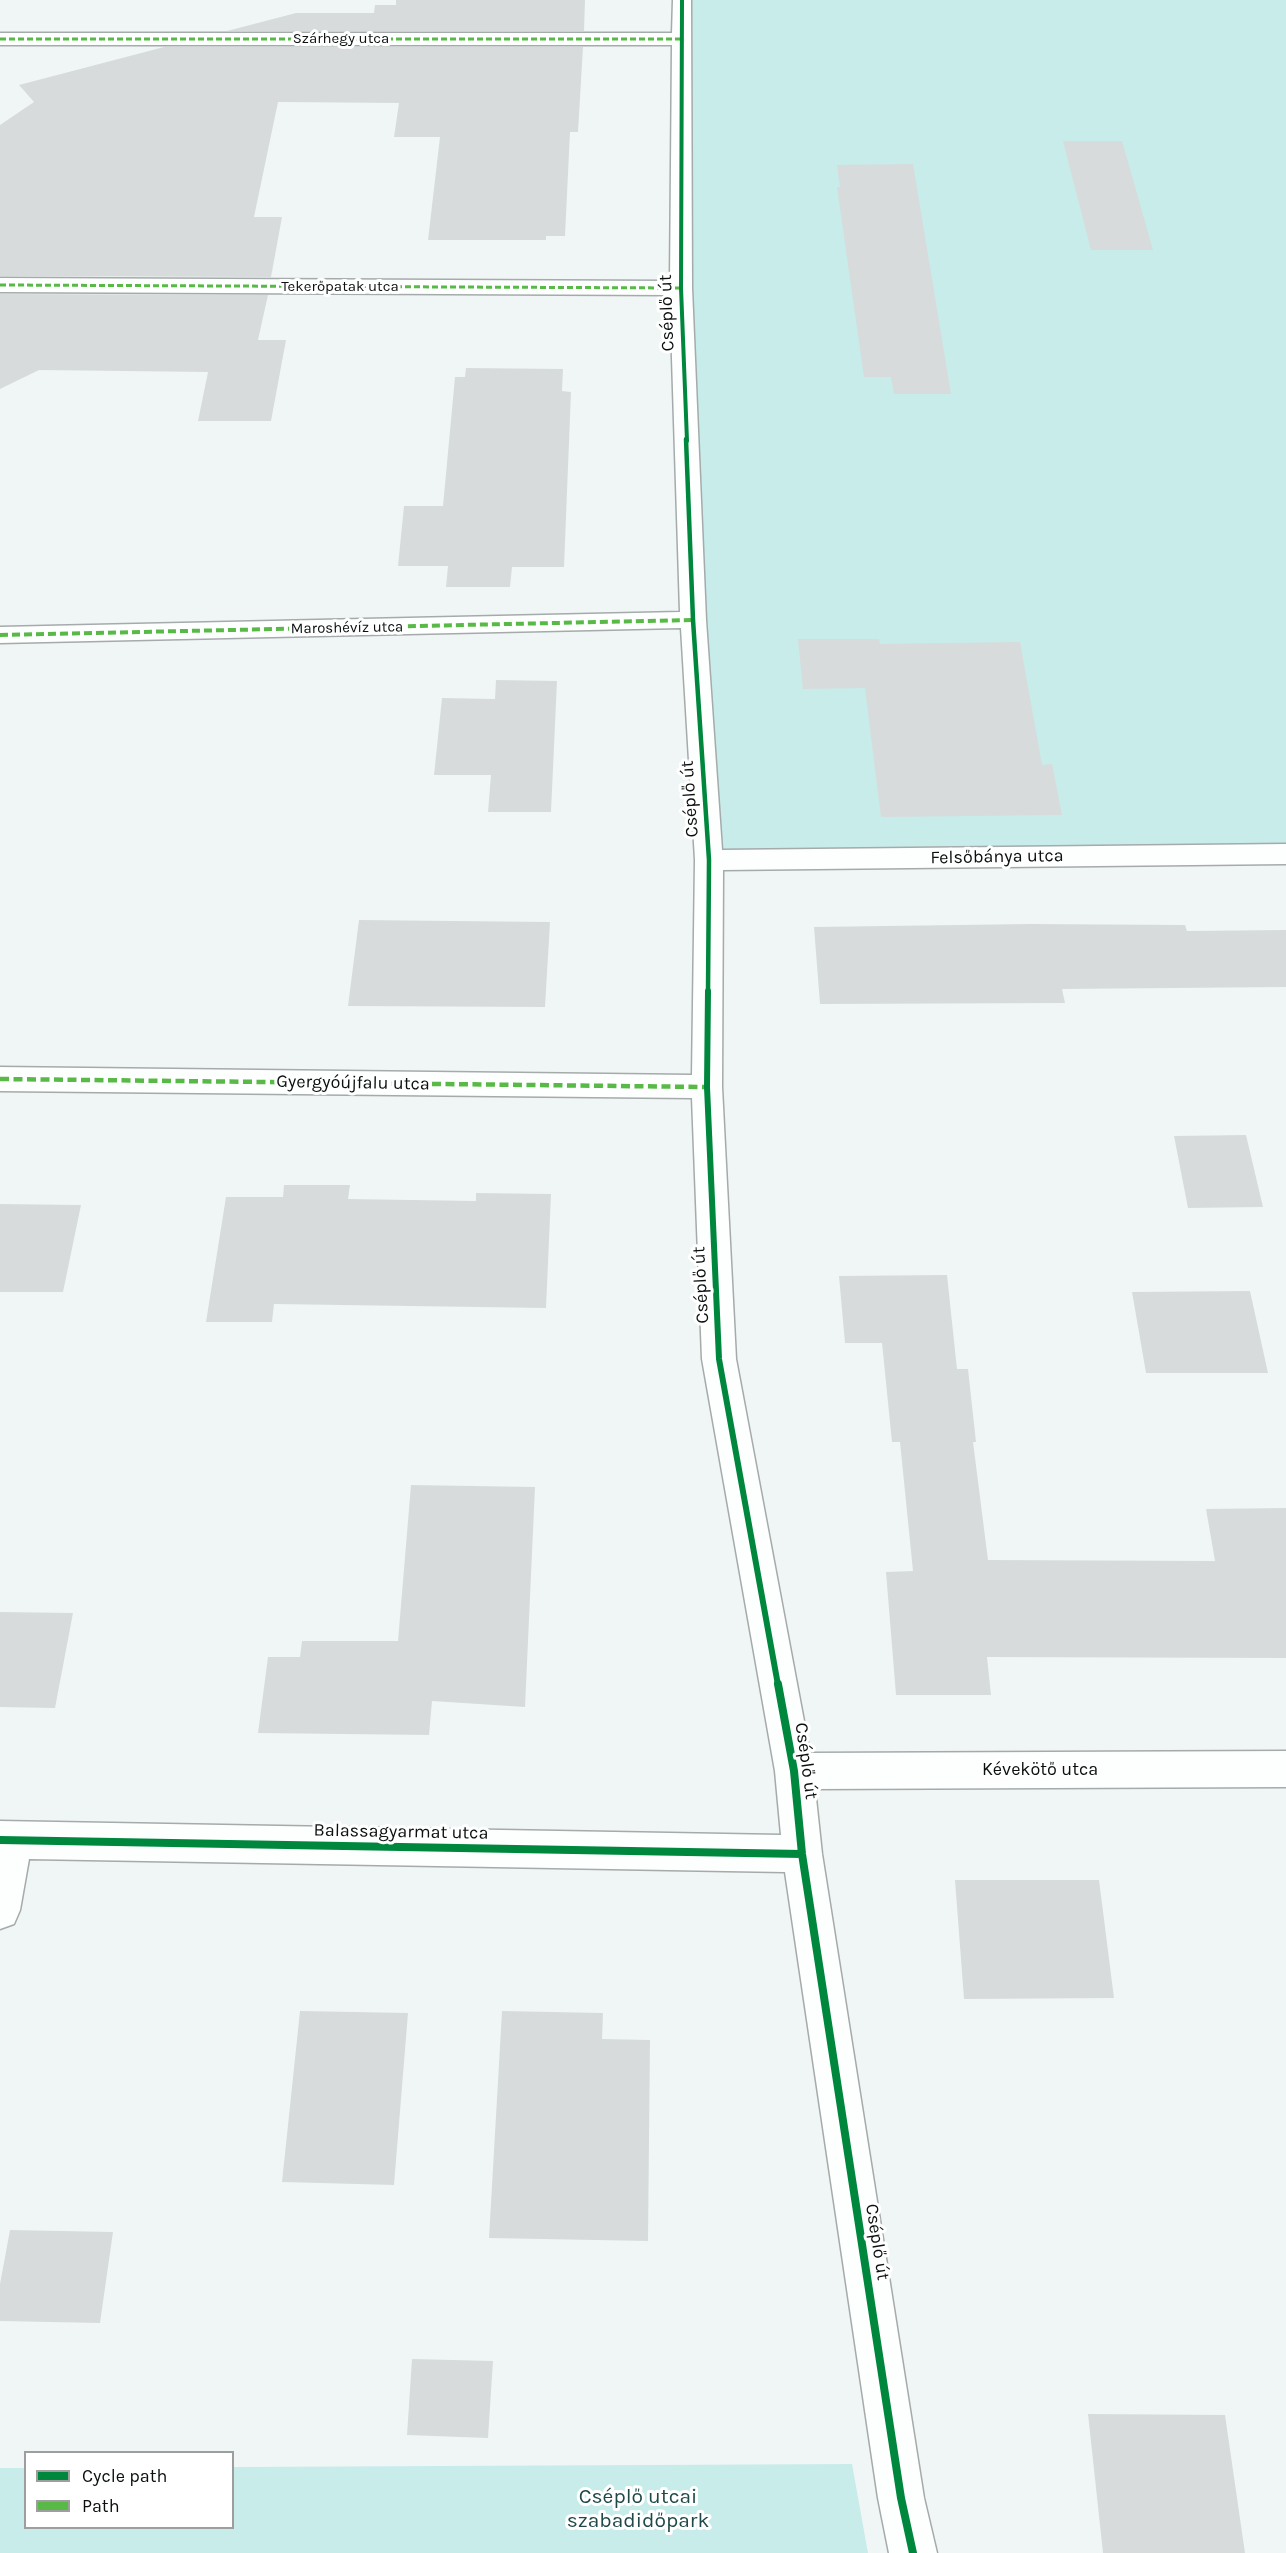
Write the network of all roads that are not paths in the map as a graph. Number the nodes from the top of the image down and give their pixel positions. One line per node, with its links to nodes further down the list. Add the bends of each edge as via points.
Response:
1 (682, 0): 3 (street, Cséplő út)
2 (0, 39): 3 (street, Szárhegy utca)
3 (682, 39): 5 (street, Cséplő út)
4 (0, 285): 5 (street, Tekerőpatak utca)
5 (681, 288): 6 (street, Cséplő út)
6 (693, 620): 7 (street, Maroshévíz utca); 9 (street, Cséplő út)
7 (0, 635)
8 (1286, 854): 9 (street, Felsőbánya utca)
9 (709, 860): 11 (street, Cséplő út)
10 (0, 1079): 11 (street, Gyergyóújfalu utca)
11 (707, 1087): 13 (street, Cséplő út, via 719,1359)
12 (1286, 1769): 13 (street, Kévekötő utca)
13 (794, 1771): 15 (street, Cséplő út)
14 (6, 1840): 15 (street, Balassagyarmat utca); 16 (street)
15 (802, 1854): 17 (street, Cséplő út)
16 (0, 1910)
17 (913, 2553)

